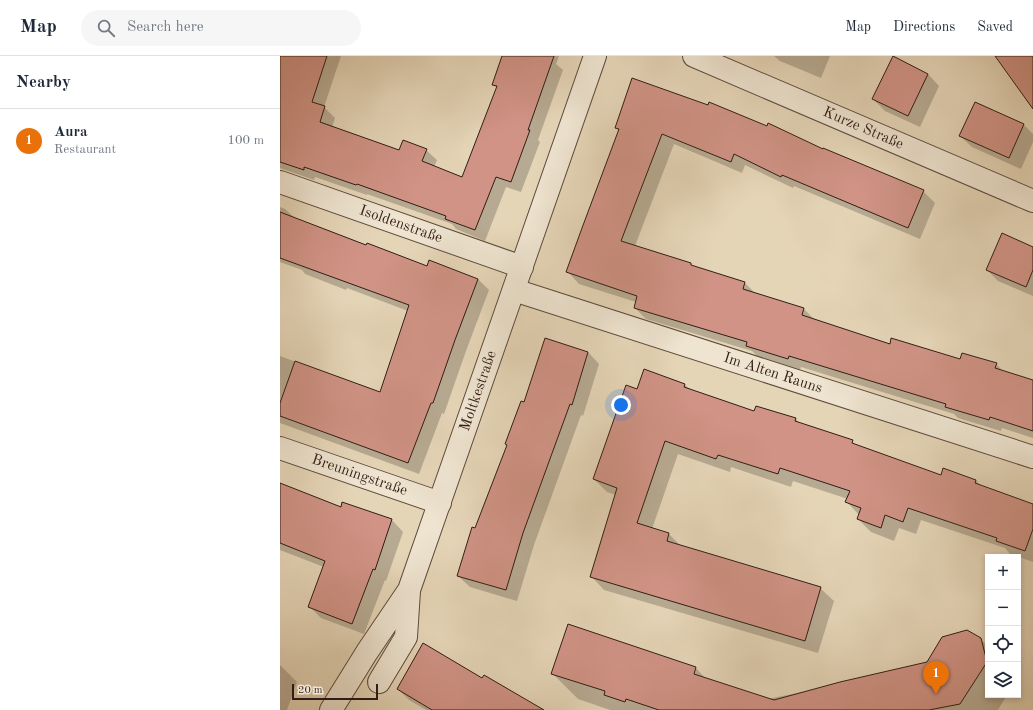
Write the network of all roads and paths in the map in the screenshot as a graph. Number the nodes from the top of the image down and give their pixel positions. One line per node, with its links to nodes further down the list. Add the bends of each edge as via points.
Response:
1 (595, 56): 5 (street, Moltkestraße)
2 (694, 56): 4 (street, Kurze Straße)
3 (280, 182): 5 (street, Isoldenstraße)
4 (1033, 201)
5 (522, 267): 6 (street, Moltkestraße)
6 (514, 290): 8 (street, Im Alten Rauns); 9 (street, Moltkestraße)
7 (280, 448): 9 (street, Breuningstraße)
8 (1033, 457)
9 (440, 503): 10 (street, Moltkestraße)
10 (409, 590): 11 (street, via 406,637); 12 (street, Moltkestraße)
11 (379, 682)
12 (331, 710)

